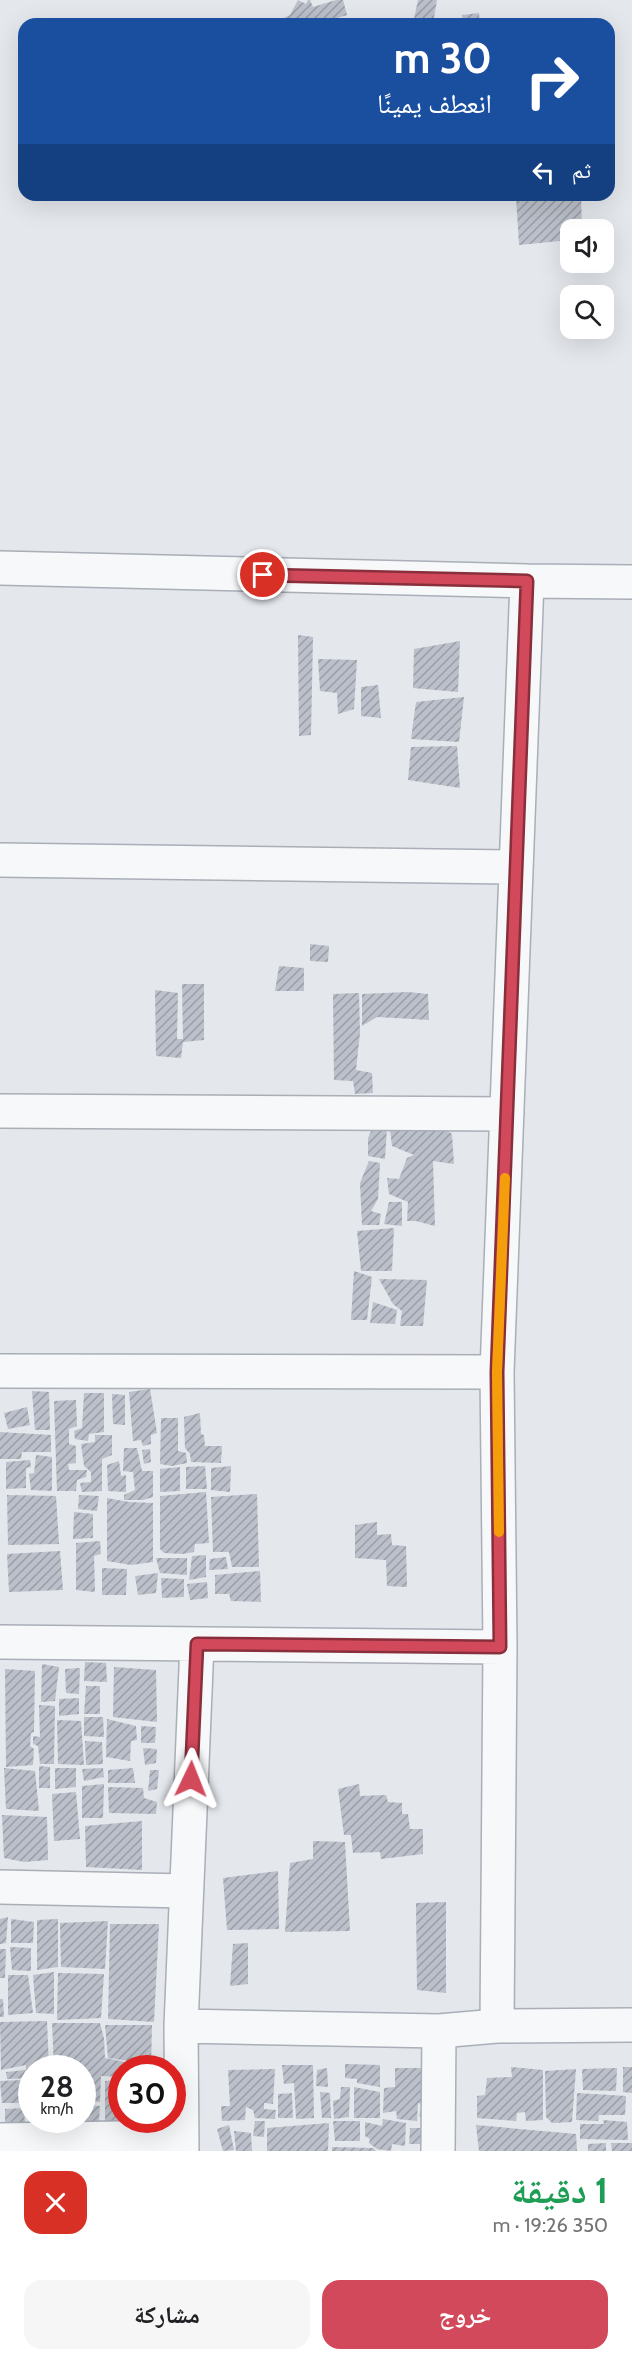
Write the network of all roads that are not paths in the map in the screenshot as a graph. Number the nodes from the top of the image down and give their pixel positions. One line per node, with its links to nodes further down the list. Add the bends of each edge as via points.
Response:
1 (0, 568): 2 (street)
2 (527, 581): 3 (street); 5 (street)
3 (632, 582)
4 (0, 860): 5 (street)
5 (516, 867): 7 (street)
6 (0, 1111): 7 (street)
7 (507, 1114): 9 (street)
8 (0, 1371): 9 (street)
9 (497, 1372): 12 (street)
10 (0, 1642): 11 (street)
11 (197, 1644): 12 (street); 14 (street)
12 (500, 1647): 17 (street)
13 (0, 1887): 14 (street)
14 (186, 1891): 16 (street)
15 (632, 2025): 17 (street)
16 (180, 2026): 18 (street); 20 (street)
17 (497, 2026): 18 (street)
18 (439, 2031): 21 (street)
19 (0, 2140): 20 (street)
20 (182, 2144)
21 (438, 2151)

